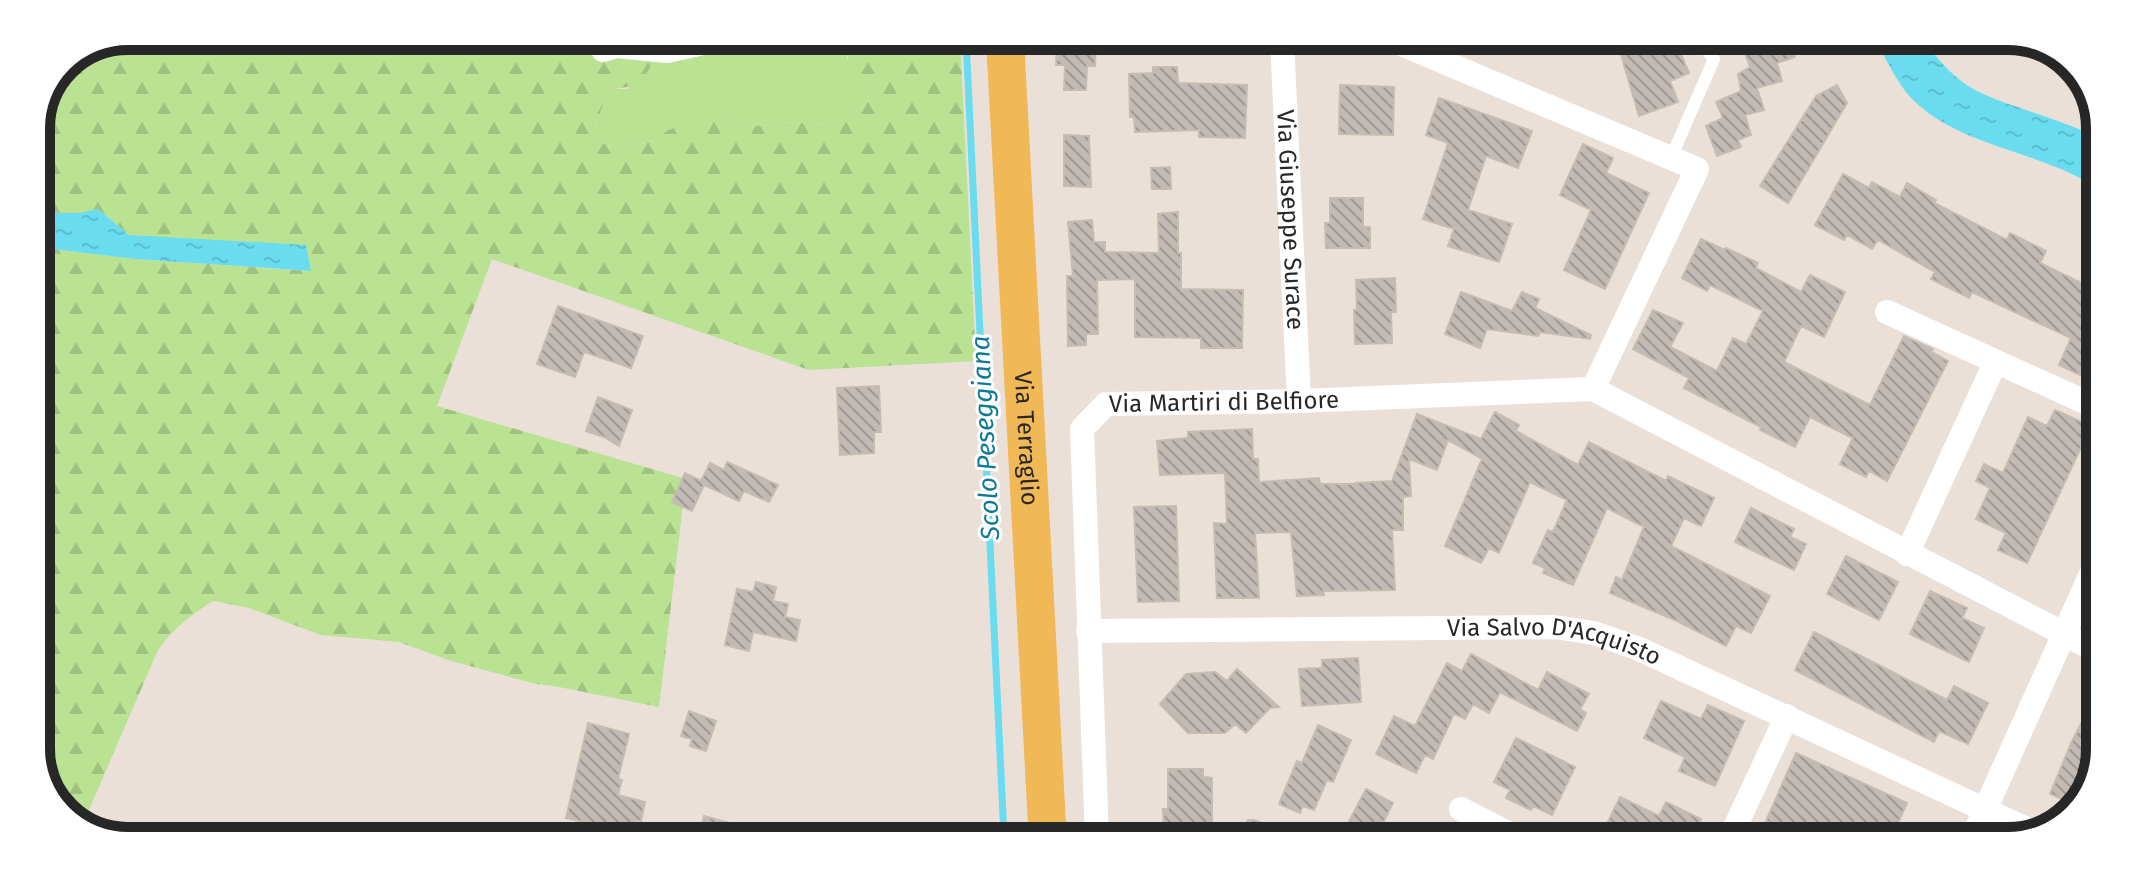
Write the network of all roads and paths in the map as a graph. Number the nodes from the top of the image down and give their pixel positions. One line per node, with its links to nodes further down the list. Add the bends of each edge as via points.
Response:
1 (1006, 50): 20 (main road, Via Terraglio)
2 (1282, 50): 9 (street, Via Giuseppe Surace)
3 (1415, 50): 5 (street)
4 (1707, 50): 5 (lane, via 1714,59)
5 (1671, 158): 8 (street, via 1697,169)
6 (1887, 312): 7 (street)
7 (1995, 363): 10 (street); 11 (street)
8 (1593, 389): 9 (street, Via Martiri di Belfiore); 11 (street)
9 (1299, 401): 13 (street, Via Martiri di Belfiore, via 1106,404 1082,429)
10 (2086, 403)
11 (1907, 554): 14 (street)
12 (2086, 585): 14 (street)
13 (1088, 631): 16 (street, Via Salvo D'Acquisto, via 1555,627 1637,648); 21 (street, Via Martiri di Belfiore)
14 (2064, 635): 15 (street); 17 (street)
15 (2086, 646)
16 (1787, 716): 17 (street, Via Salvo D'Acquisto); 23 (street)
17 (1986, 808): 19 (street, Via Salvo D'Acquisto); 24 (street)
18 (1461, 809): 22 (street)
19 (2020, 826)
20 (1049, 827)
21 (1097, 827)
22 (1496, 827)
23 (1735, 827)
24 (1977, 827)

